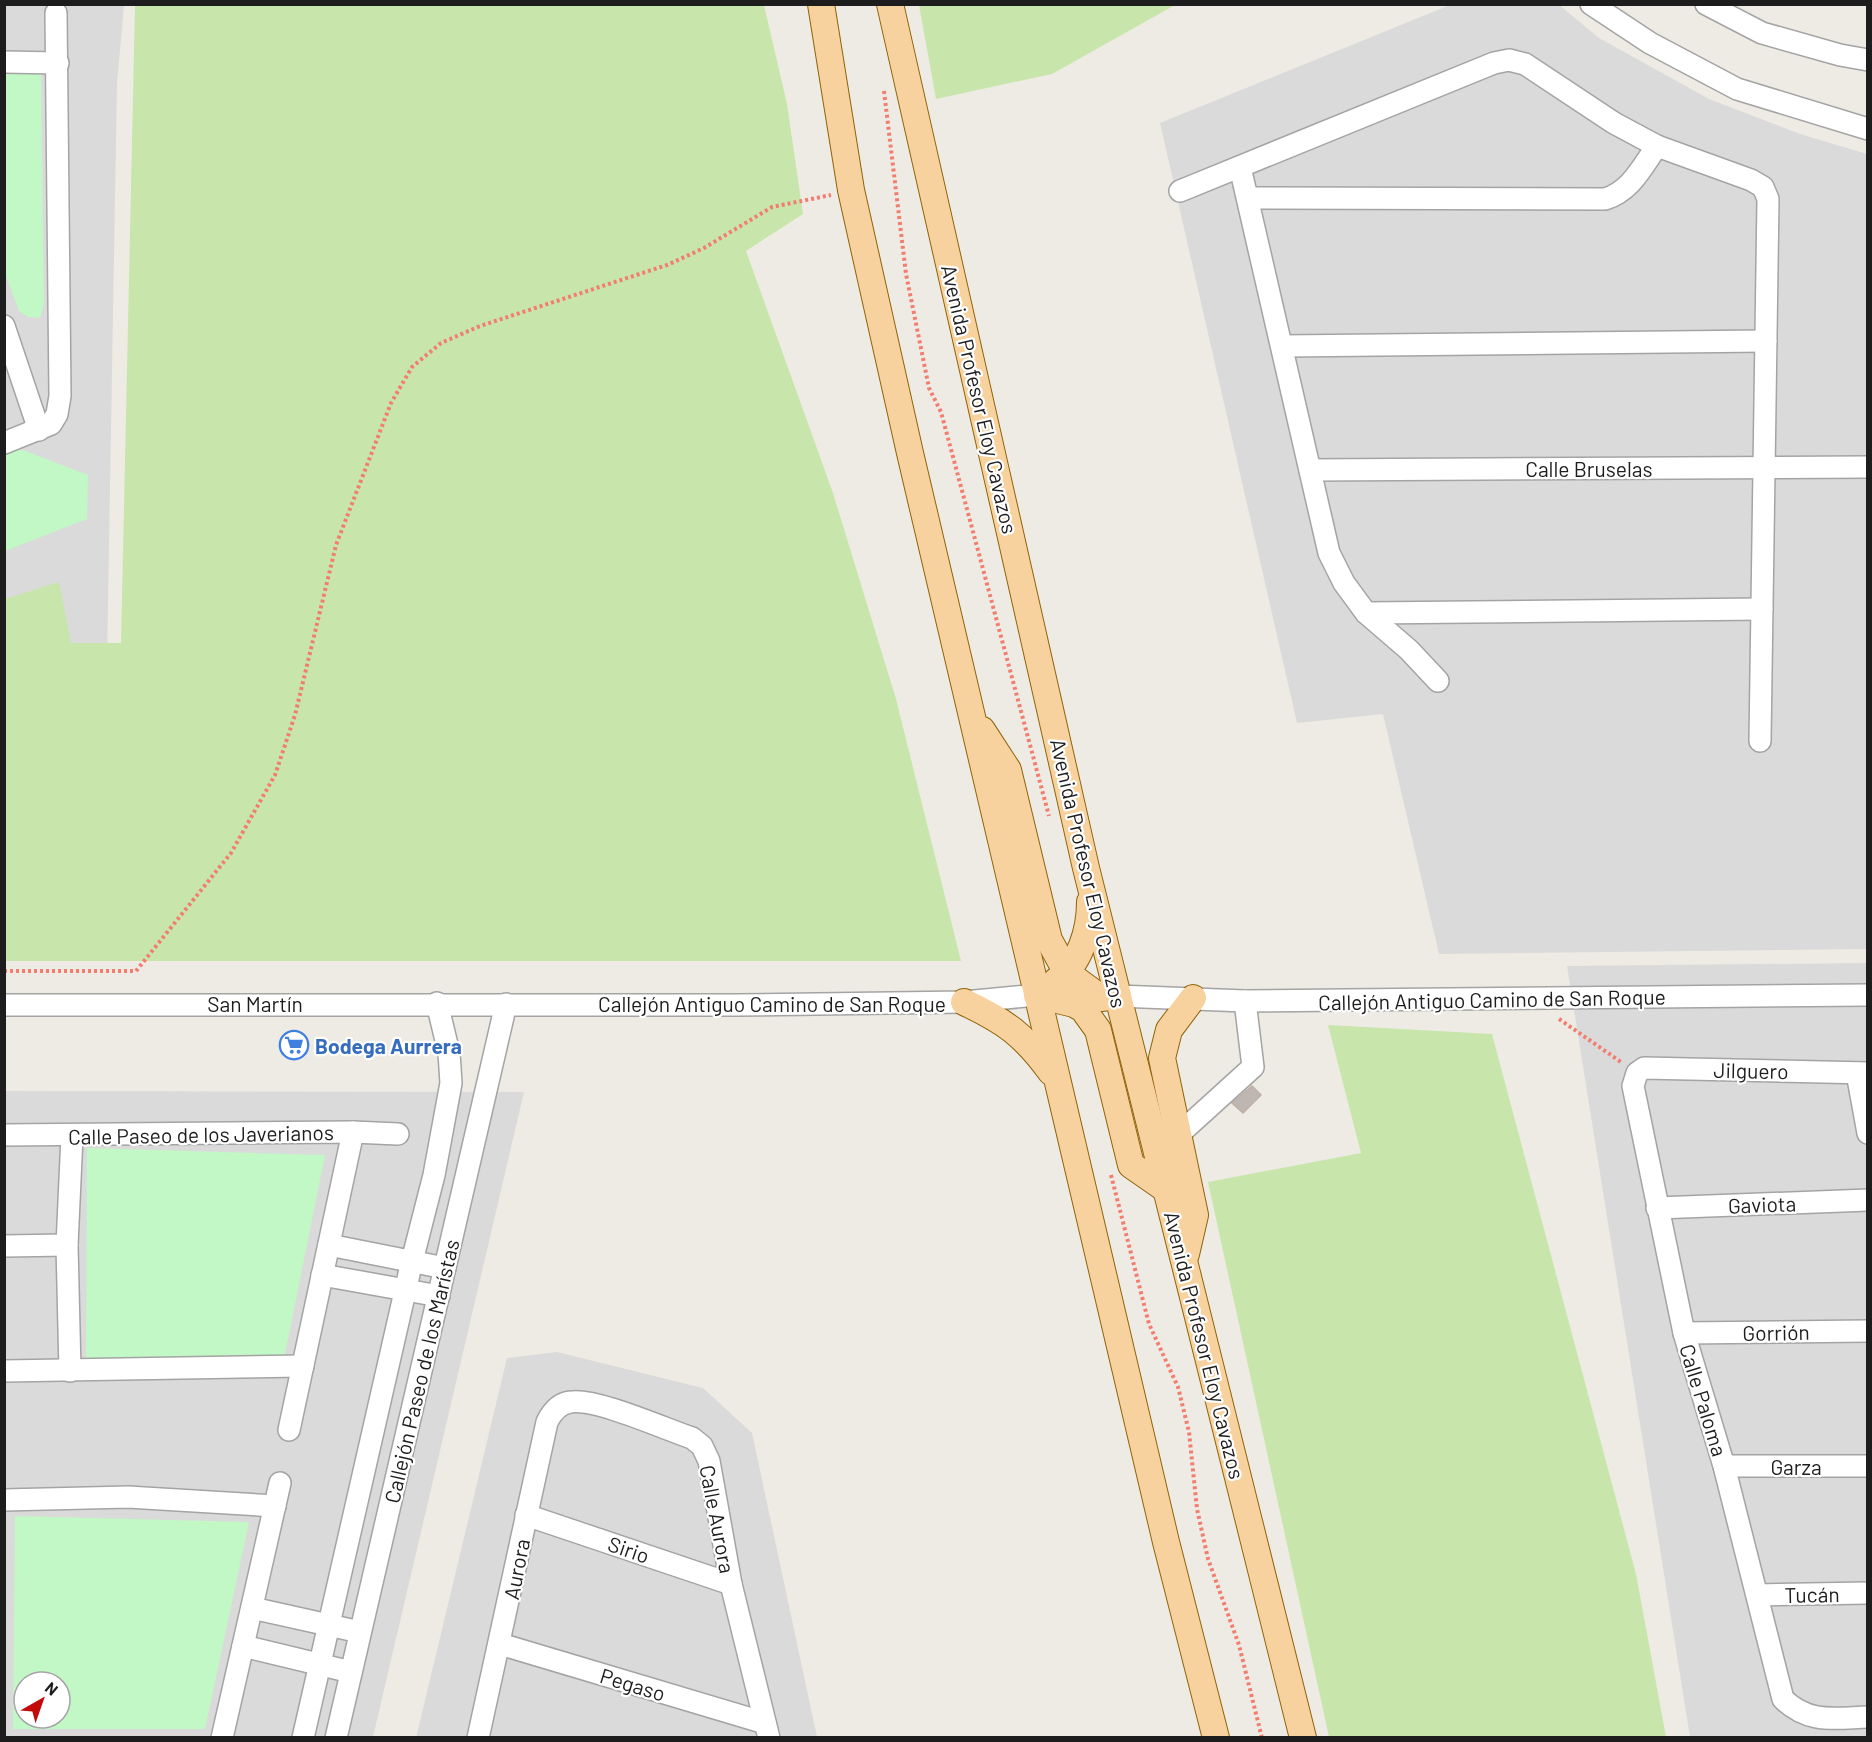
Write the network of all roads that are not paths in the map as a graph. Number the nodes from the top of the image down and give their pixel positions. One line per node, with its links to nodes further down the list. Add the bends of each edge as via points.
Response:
1 (821, 4): 25 (main road, via 851,190)
2 (890, 4): 27 (main road, Avenida Profesor Eloy Cavazos)
3 (1591, 4): 9 (street, via 1650,43 1737,89)
4 (1706, 4): 6 (street, via 1762,33)
5 (56, 13): 8 (street)
6 (1868, 60)
7 (4, 62): 8 (street)
8 (58, 63): 17 (street, via 60,383)
9 (1868, 129)
10 (1657, 146): 11 (street, via 1614,123 1525,64 1509,60); 13 (street, via 1629,185 1605,199); 15 (street, via 1751,180 1763,188 1768,199)
11 (1240, 167): 12 (street); 13 (street)
12 (1180, 191)
13 (1248, 198): 16 (street)
14 (4, 326): 17 (street)
15 (1766, 341): 16 (street); 19 (street)
16 (1282, 346): 21 (street)
17 (47, 425): 18 (street)
18 (4, 443)
19 (1764, 467): 20 (street, Calle Bruselas); 21 (street, Calle Bruselas); 22 (street)
20 (1868, 467)
21 (1310, 470): 23 (street, via 1329,553)
22 (1762, 609): 23 (street); 26 (street)
23 (1366, 613): 24 (street)
24 (1438, 681)
25 (972, 715): 28 (main road, via 1008,770); 30 (main road)
26 (1760, 741)
27 (1090, 893): 28 (main road, via 1077,922 1056,924); 29 (main road, via 1090,921); 32 (main road, Avenida Profesor Eloy Cavazos)
28 (1043, 913): 29 (main road, via 1049,940)
29 (1067, 973): 30 (main road); 32 (main road, via 1101,998)
30 (1037, 995): 35 (street, Callejón Antiguo Camino de San Roque); 41 (main road); 48 (main road, via 1074,1004 1098,1030 1131,1165)
31 (1868, 995): 34 (street, Callejón Antiguo Camino de San Roque)
32 (1118, 996): 33 (street, Callejón Antiguo Camino de San Roque); 48 (main road, Avenida Profesor Eloy Cavazos)
33 (1193, 998): 34 (street, Callejón Antiguo Camino de San Roque); 46 (main road, via 1169,1030 1162,1058)
34 (1245, 1001): 46 (street, via 1253,1067)
35 (964, 1002): 37 (street, Callejón Antiguo Camino de San Roque); 41 (main road, via 1002,1020 1033,1048)
36 (437, 1003): 37 (street, San Martín); 38 (street, San Martín); 55 (street, Callejón Paseo de los Marístas, via 452,1083)
37 (506, 1004): 56 (street, Callejón Paseo de los Marístas)
38 (4, 1005)
39 (1640, 1070): 40 (street, Jilguero); 50 (street, Calle Paloma, via 1633,1086)
40 (1862, 1073): 43 (street)
41 (1058, 1081): 89 (main road)
42 (353, 1132): 44 (street, Calle Paseo de los Javerianos); 47 (street, Calle Paseo de los Javerianos); 52 (street)
43 (1868, 1133)
44 (398, 1134)
45 (4, 1135): 47 (street, Calle Paseo de los Javerianos)
46 (1178, 1135): 54 (main road, via 1195,1215)
47 (72, 1136): 51 (street)
48 (1167, 1190): 54 (main road, Avenida Profesor Eloy Cavazos)
49 (1868, 1200): 50 (street, Gaviota)
50 (1657, 1208): 61 (street, Calle Paloma)
51 (67, 1245): 53 (street); 64 (street)
52 (329, 1245): 55 (street); 57 (street)
53 (4, 1246)
54 (1185, 1260): 90 (main road, Avenida Profesor Eloy Cavazos)
55 (412, 1261): 56 (street); 58 (street, Callejón Paseo de los Marístas)
56 (445, 1269): 59 (street, Callejón Paseo de los Marístas)
57 (322, 1275): 58 (street); 62 (street)
58 (406, 1289): 59 (street); 77 (street, Callejón Paseo de los Marístas)
59 (439, 1296): 78 (street, Callejón Paseo de los Marístas)
60 (1868, 1331): 61 (street, Gorrión)
61 (1684, 1333): 67 (street, Calle Paloma)
62 (303, 1366): 64 (street); 66 (street)
63 (4, 1371): 64 (street)
64 (70, 1371)
65 (562, 1405): 72 (street, Aurora, via 547,1422); 73 (street, Calle Aurora, via 585,1401 692,1438 702,1446 709,1461)
66 (289, 1430)
67 (1724, 1466): 68 (street, Garza); 75 (street, Calle Paloma)
68 (1868, 1466)
69 (280, 1483): 71 (street)
70 (4, 1500): 71 (street, via 128,1497)
71 (275, 1506): 76 (street)
72 (526, 1515): 73 (street, Sirio); 79 (street, Aurora)
73 (731, 1584): 84 (street, Calle Aurora)
74 (1868, 1593): 75 (street, Tucán)
75 (1757, 1595): 83 (street, Calle Paloma, via 1783,1699 1813,1718)
76 (252, 1608): 77 (street); 80 (street)
77 (328, 1626): 78 (street); 81 (street, Callejón Paseo de los Marístas)
78 (360, 1632): 82 (street, Callejón Paseo de los Marístas)
79 (500, 1644): 84 (street, Pegaso); 88 (street, Aurora)
80 (243, 1646): 81 (street); 85 (street)
81 (320, 1662): 82 (street); 86 (street, Callejón Paseo de los Marístas)
82 (351, 1672): 87 (street, Callejón Paseo de los Marístas)
83 (1868, 1717)
84 (767, 1730)
85 (222, 1737)
86 (303, 1737)
87 (336, 1737)
88 (478, 1737)
89 (1216, 1737)
90 (1303, 1737)

